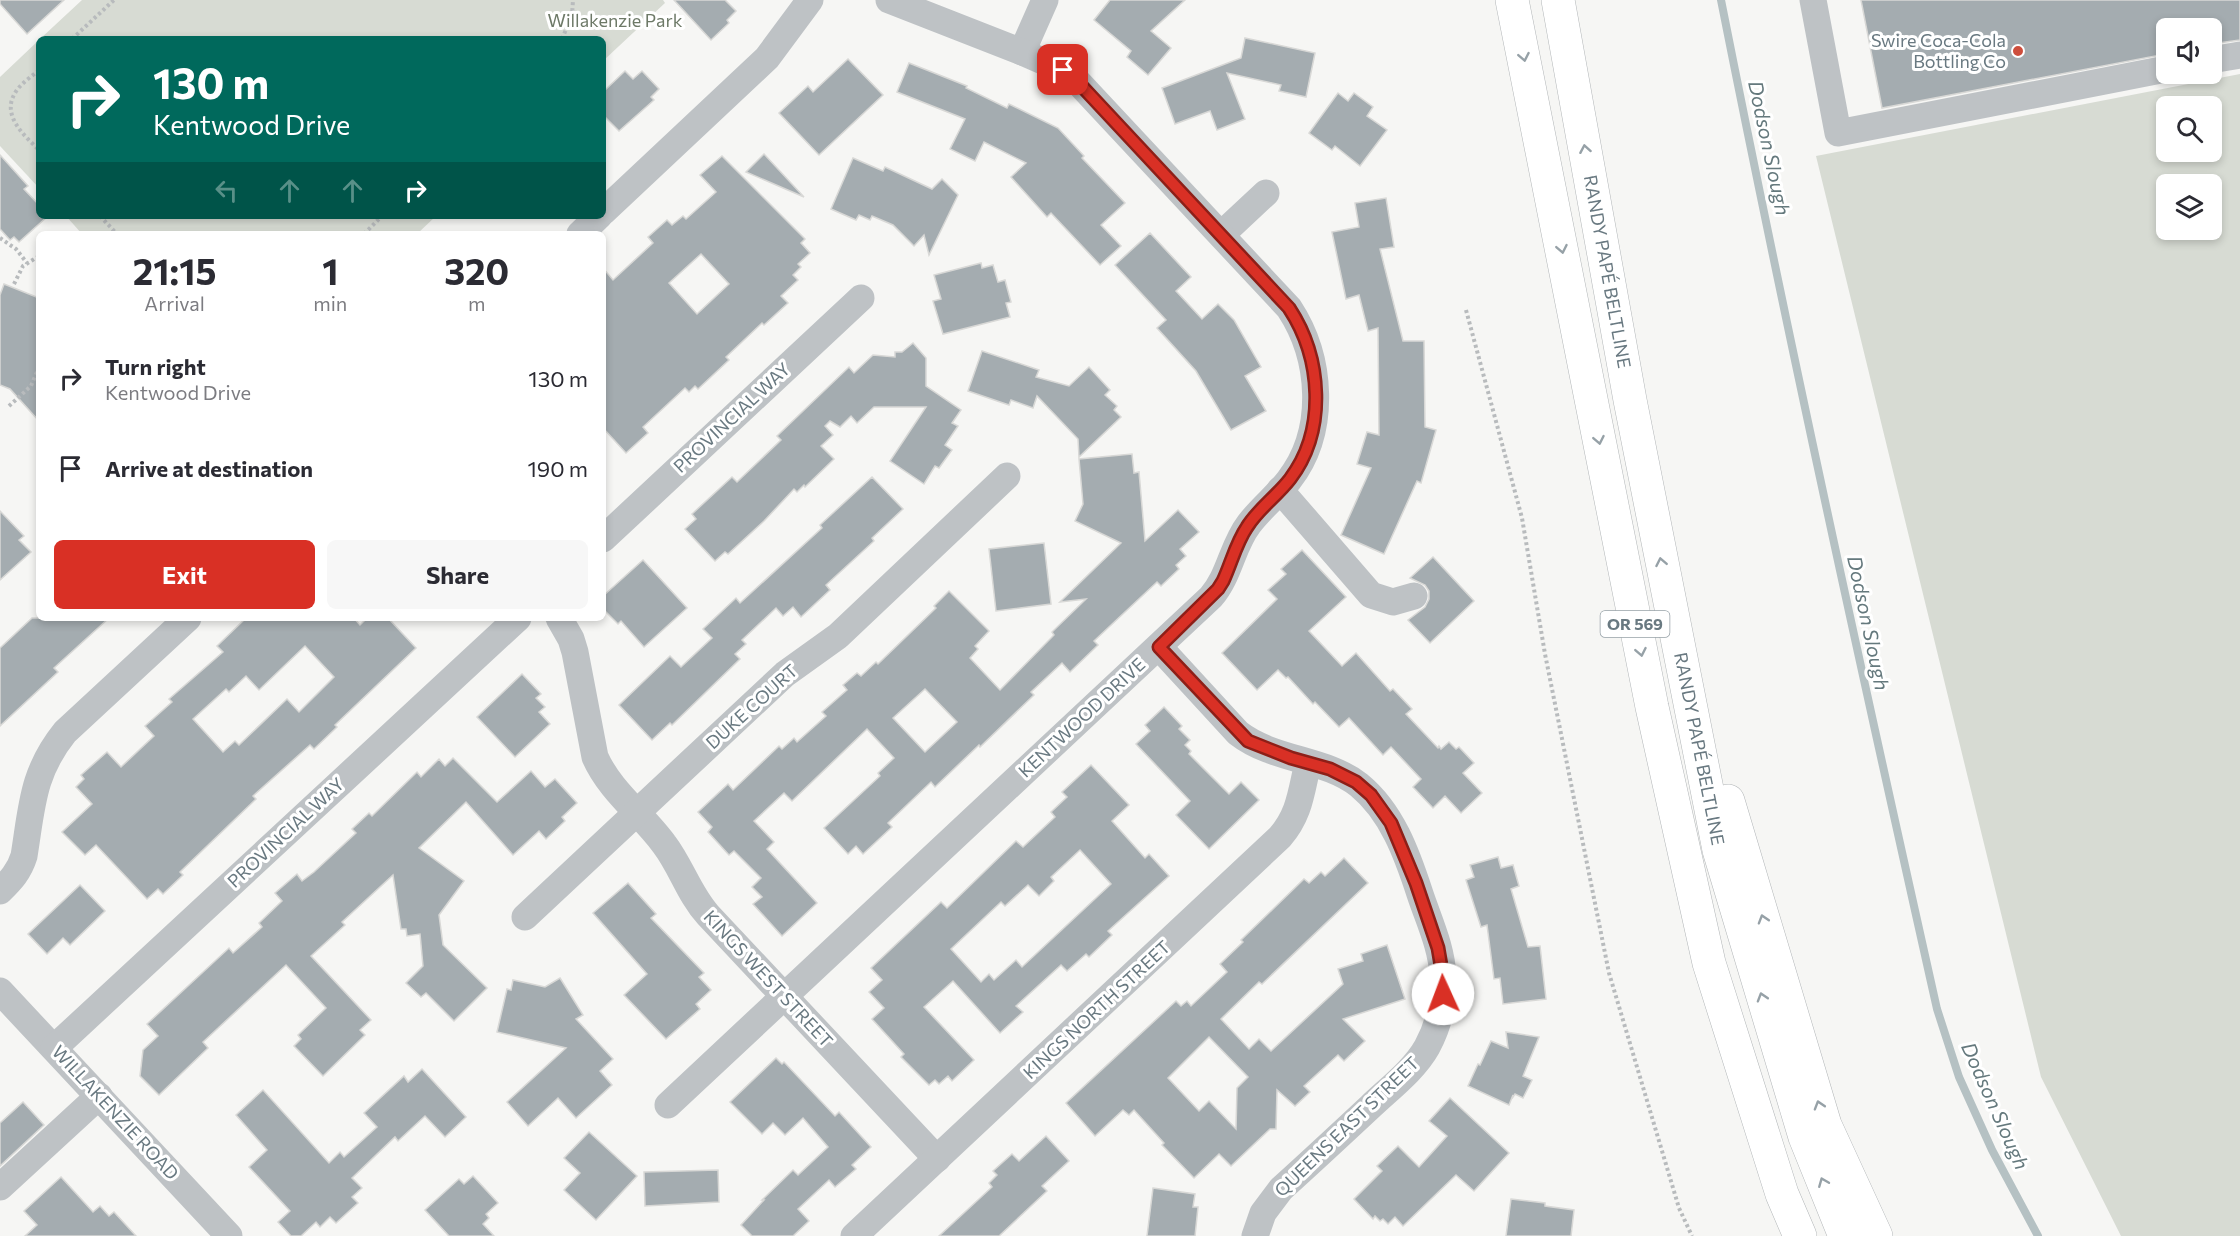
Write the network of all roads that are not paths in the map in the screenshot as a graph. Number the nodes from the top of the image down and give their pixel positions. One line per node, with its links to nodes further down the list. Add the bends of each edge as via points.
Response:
1 (810, 0): 12 (street, via 767,58)
2 (890, 0): 7 (street, KENTWOOD DRIVE)
3 (1045, 0): 7 (street)
4 (1512, 0): 40 (highway, RANDY PAPÉ BELTLINE / OR 569, one-way to 40, via 1649,695 1709,963 1782,1194)
5 (1558, 0): 21 (highway, RANDY PAPÉ BELTLINE / OR 569, one-way to 5)
6 (1813, 0): 10 (street, via 1838,133)
7 (1022, 52): 15 (street, KENTWOOD DRIVE, via 1063,70 1077,81)
8 (2240, 55): 9 (street)
9 (2222, 58)
10 (2156, 71)
11 (1266, 193): 15 (street)
12 (606, 209)
13 (596, 219): 14 (street)
14 (583, 231)
15 (1222, 234): 18 (street, KENTWOOD DRIVE, via 1289,308 1309,349 1316,398 1314,424 1309,445)
16 (861, 298): 19 (street, PROVINCIAL WAY)
17 (1007, 476): 27 (street, DUKE COURT, via 837,636 785,674)
18 (1280, 490): 20 (street, via 1371,595 1393,602); 25 (street, KENTWOOD DRIVE, via 1248,524 1218,589)
19 (606, 536)
20 (1414, 596)
21 (1670, 605): 41 (highway, RANDY PAPÉ BELTLINE / OR 569, one-way to 21, via 1805,1137 1719,850); 42 (highway, one-way to 21, via 1825,1125)
22 (185, 621): 28 (street, via 65,732 46,758 36,782 21,867)
23 (515, 621): 32 (street, PROVINCIAL WAY)
24 (561, 621): 27 (street, KINGS WEST STREET, via 575,652 595,757)
25 (1159, 647): 26 (street, QUEENS EAST STREET, via 1248,741); 31 (street, KENTWOOD DRIVE)
26 (1308, 764): 35 (street, KINGS NORTH STREET, via 1298,810 1280,837); 39 (street, QUEENS EAST STREET, via 1330,769 1356,782 1391,823 1438,948 1442,1002 1434,1031 1419,1060 1281,1189 1263,1213)
27 (637, 813): 29 (street, DUKE COURT); 31 (street, KINGS WEST STREET, via 670,852 701,908)
28 (0, 891)
29 (525, 917)
30 (0, 991): 32 (street, WILLAKENZIE ROAD)
31 (784, 996): 34 (street, KENTWOOD DRIVE); 35 (street, KINGS WEST STREET)
32 (54, 1048): 33 (street, WILLAKENZIE ROAD)
33 (99, 1096): 36 (street); 37 (street, WILLAKENZIE ROAD)
34 (668, 1105)
35 (937, 1159): 38 (street, KINGS NORTH STREET)
36 (0, 1187)
37 (229, 1236)
38 (854, 1236)
39 (1255, 1236)
40 (1800, 1236)
41 (1845, 1236)
42 (1876, 1236)

